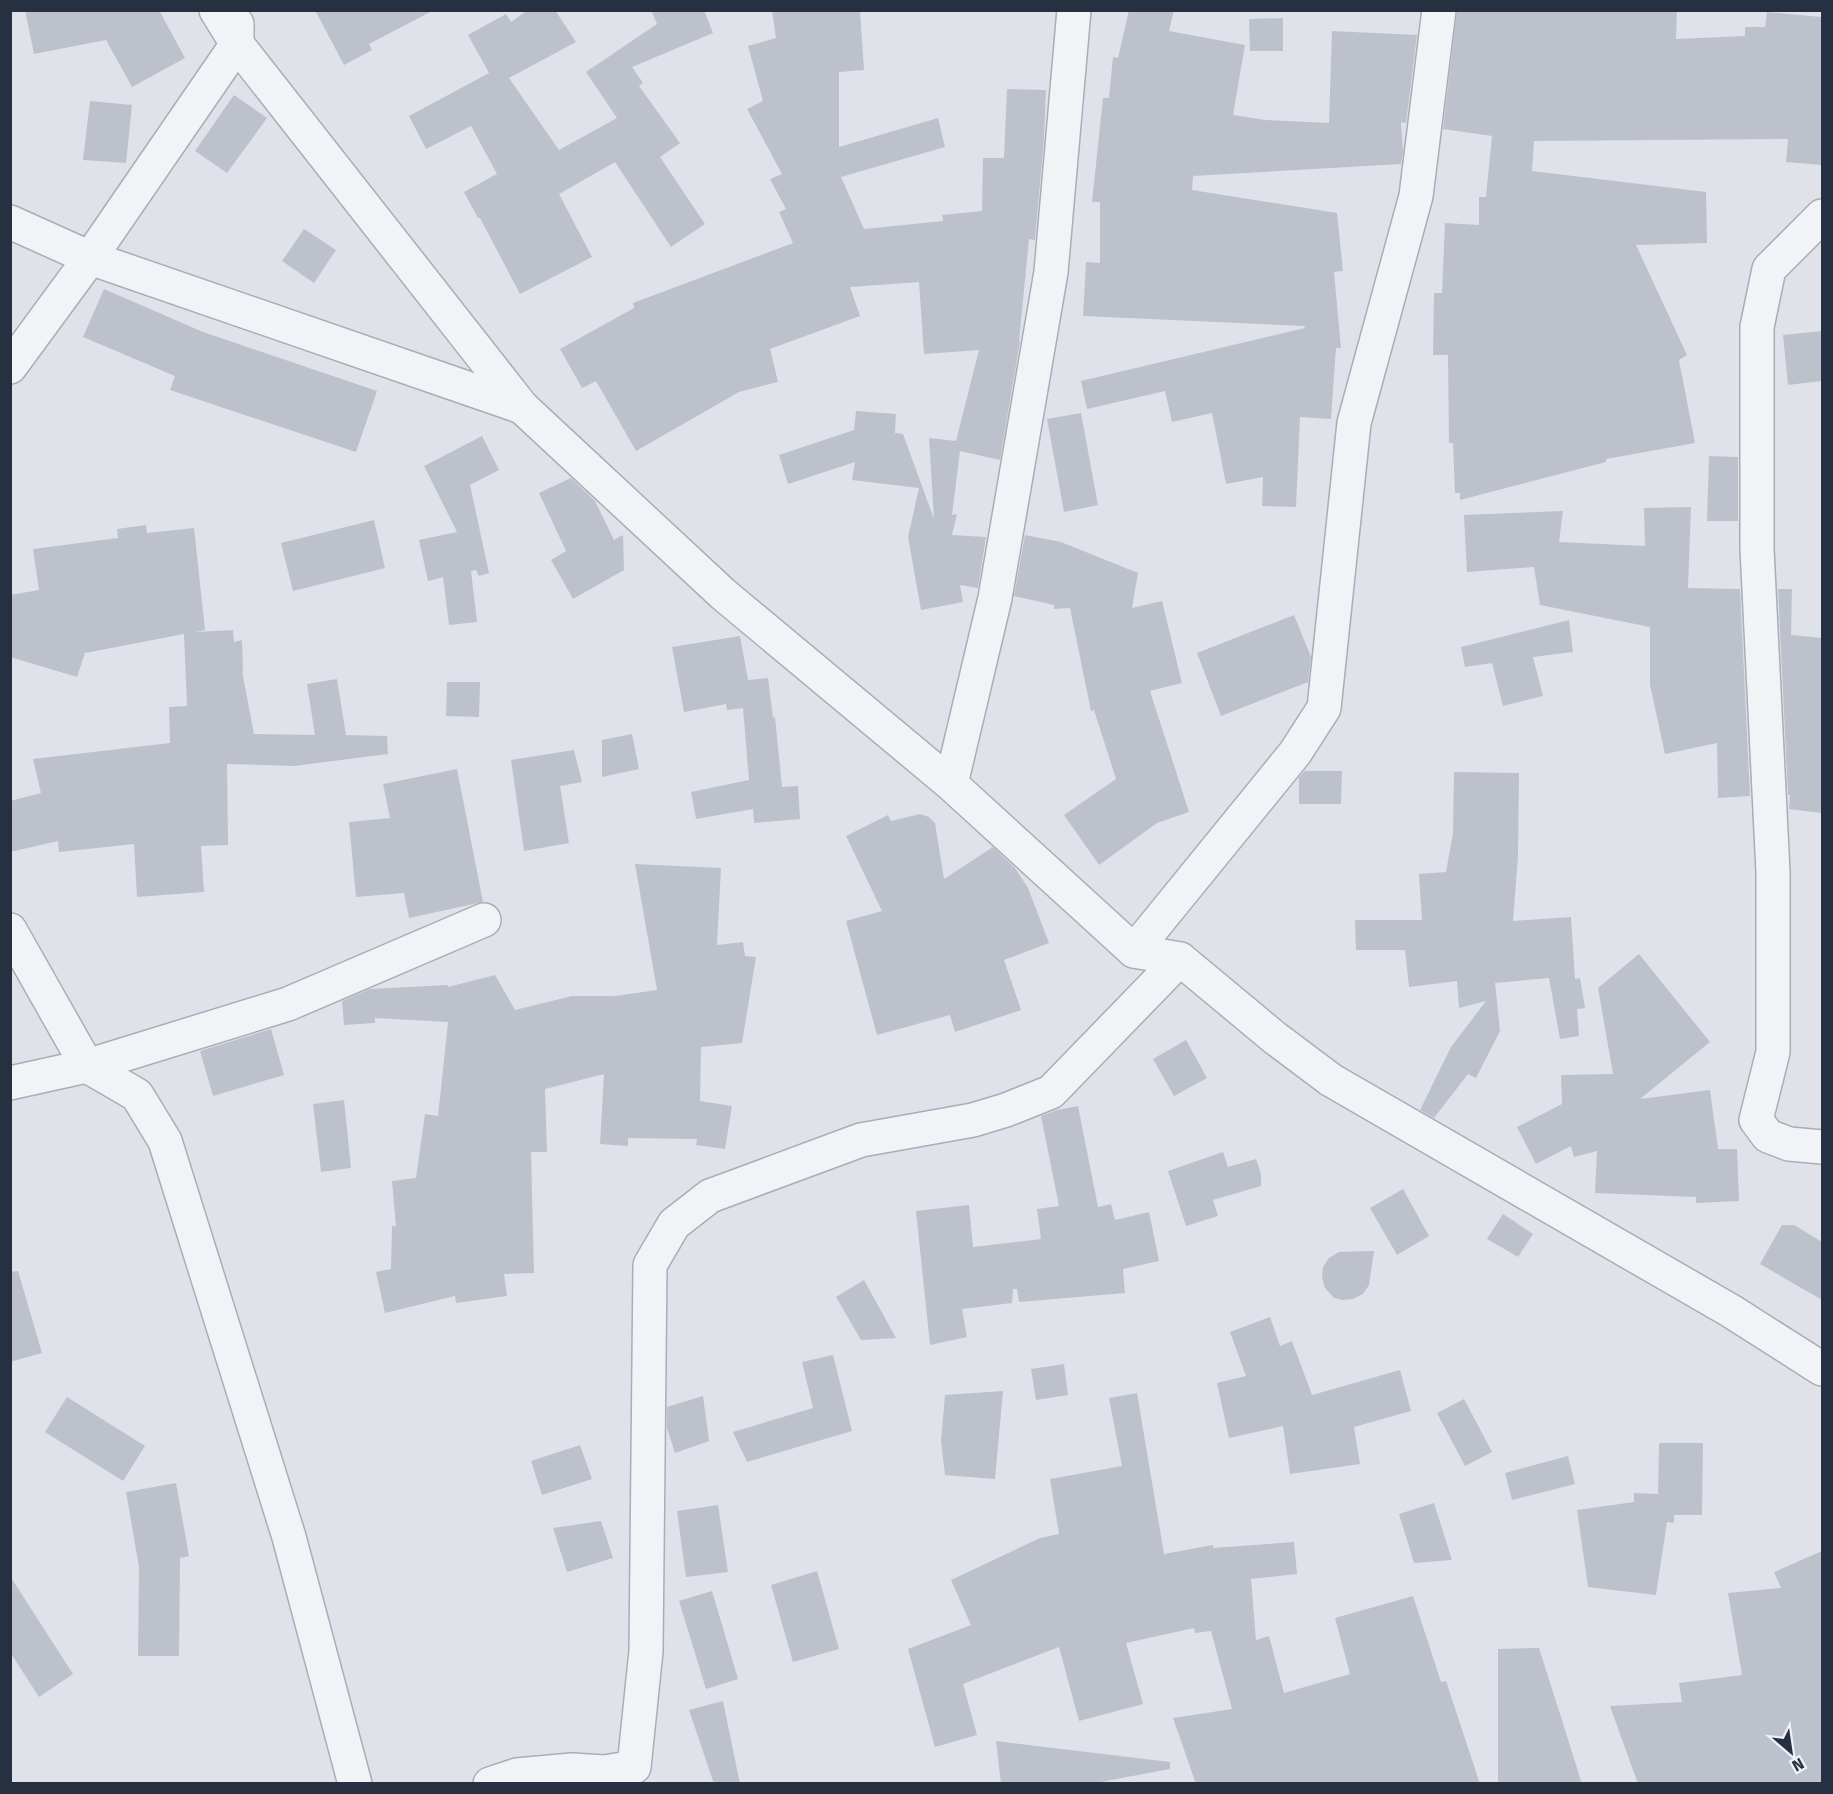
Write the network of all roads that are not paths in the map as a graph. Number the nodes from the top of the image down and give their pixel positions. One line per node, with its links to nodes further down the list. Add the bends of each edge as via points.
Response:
1 (216, 10): 5 (street)
2 (236, 10): 5 (street)
3 (1074, 10): 11 (street, via 1051,272 995,598)
4 (1439, 10): 14 (street, via 1416,196 1354,423 1324,708 1295,753)
5 (237, 44): 8 (street); 10 (street)
6 (1822, 216): 18 (street, via 1769,269 1757,327 1757,549 1773,872 1773,1052 1756,1120 1767,1136)
7 (10, 222): 8 (street)
8 (90, 258): 9 (street); 10 (street)
9 (10, 367)
10 (522, 407): 11 (street, via 723,594)
11 (951, 784): 14 (street)
12 (484, 920): 16 (street, via 288,1004)
13 (10, 930): 16 (street)
14 (1134, 951): 15 (street)
15 (1180, 959): 19 (street, via 1331,1080 1731,1311); 21 (street, via 1050,1092 973,1120 861,1140 710,1196 674,1224 651,1265 646,1651 634,1767 605,1772 572,1770 517,1775)
16 (87, 1066): 17 (street); 20 (street, via 136,1095 165,1141 289,1537)
17 (10, 1083)
18 (1822, 1148)
19 (1822, 1369)
20 (355, 1784)
21 (490, 1784)

